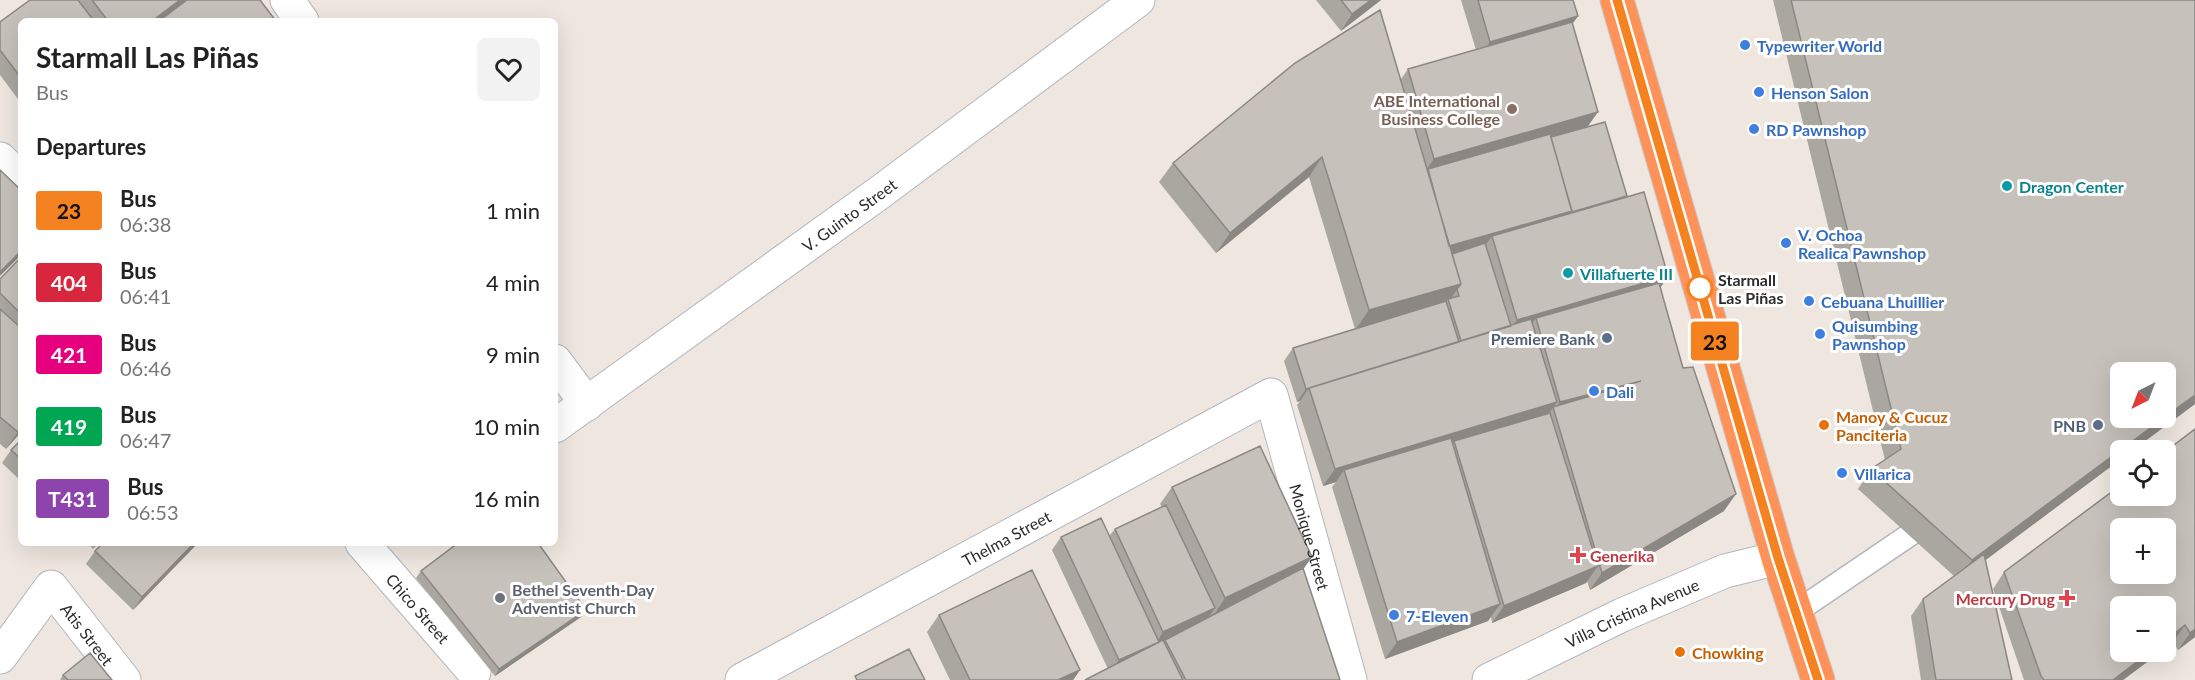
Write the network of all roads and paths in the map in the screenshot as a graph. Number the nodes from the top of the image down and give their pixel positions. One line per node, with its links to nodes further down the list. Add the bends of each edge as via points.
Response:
1 (287, 0): 4 (street)
2 (1138, 0): 9 (street, V. Guinto Street)
3 (1617, 0): 13 (highway)
4 (300, 18)
5 (0, 159): 6 (street)
6 (18, 177)
7 (558, 365): 9 (street)
8 (1271, 395): 18 (street, Thelma Street); 19 (street, Monique Street)
9 (587, 404): 10 (street, V. Guinto Street)
10 (558, 424)
11 (1954, 504): 14 (lane)
12 (372, 546): 16 (street, Chico Street)
13 (1778, 558): 14 (highway); 20 (street, Villa Cristina Avenue, via 1714,575)
14 (1796, 612): 21 (highway)
15 (0, 657): 17 (street, Atis Street, via 51,587)
16 (474, 672)
17 (124, 680)
18 (742, 680)
19 (1350, 680)
20 (1489, 680)
21 (1818, 680)

